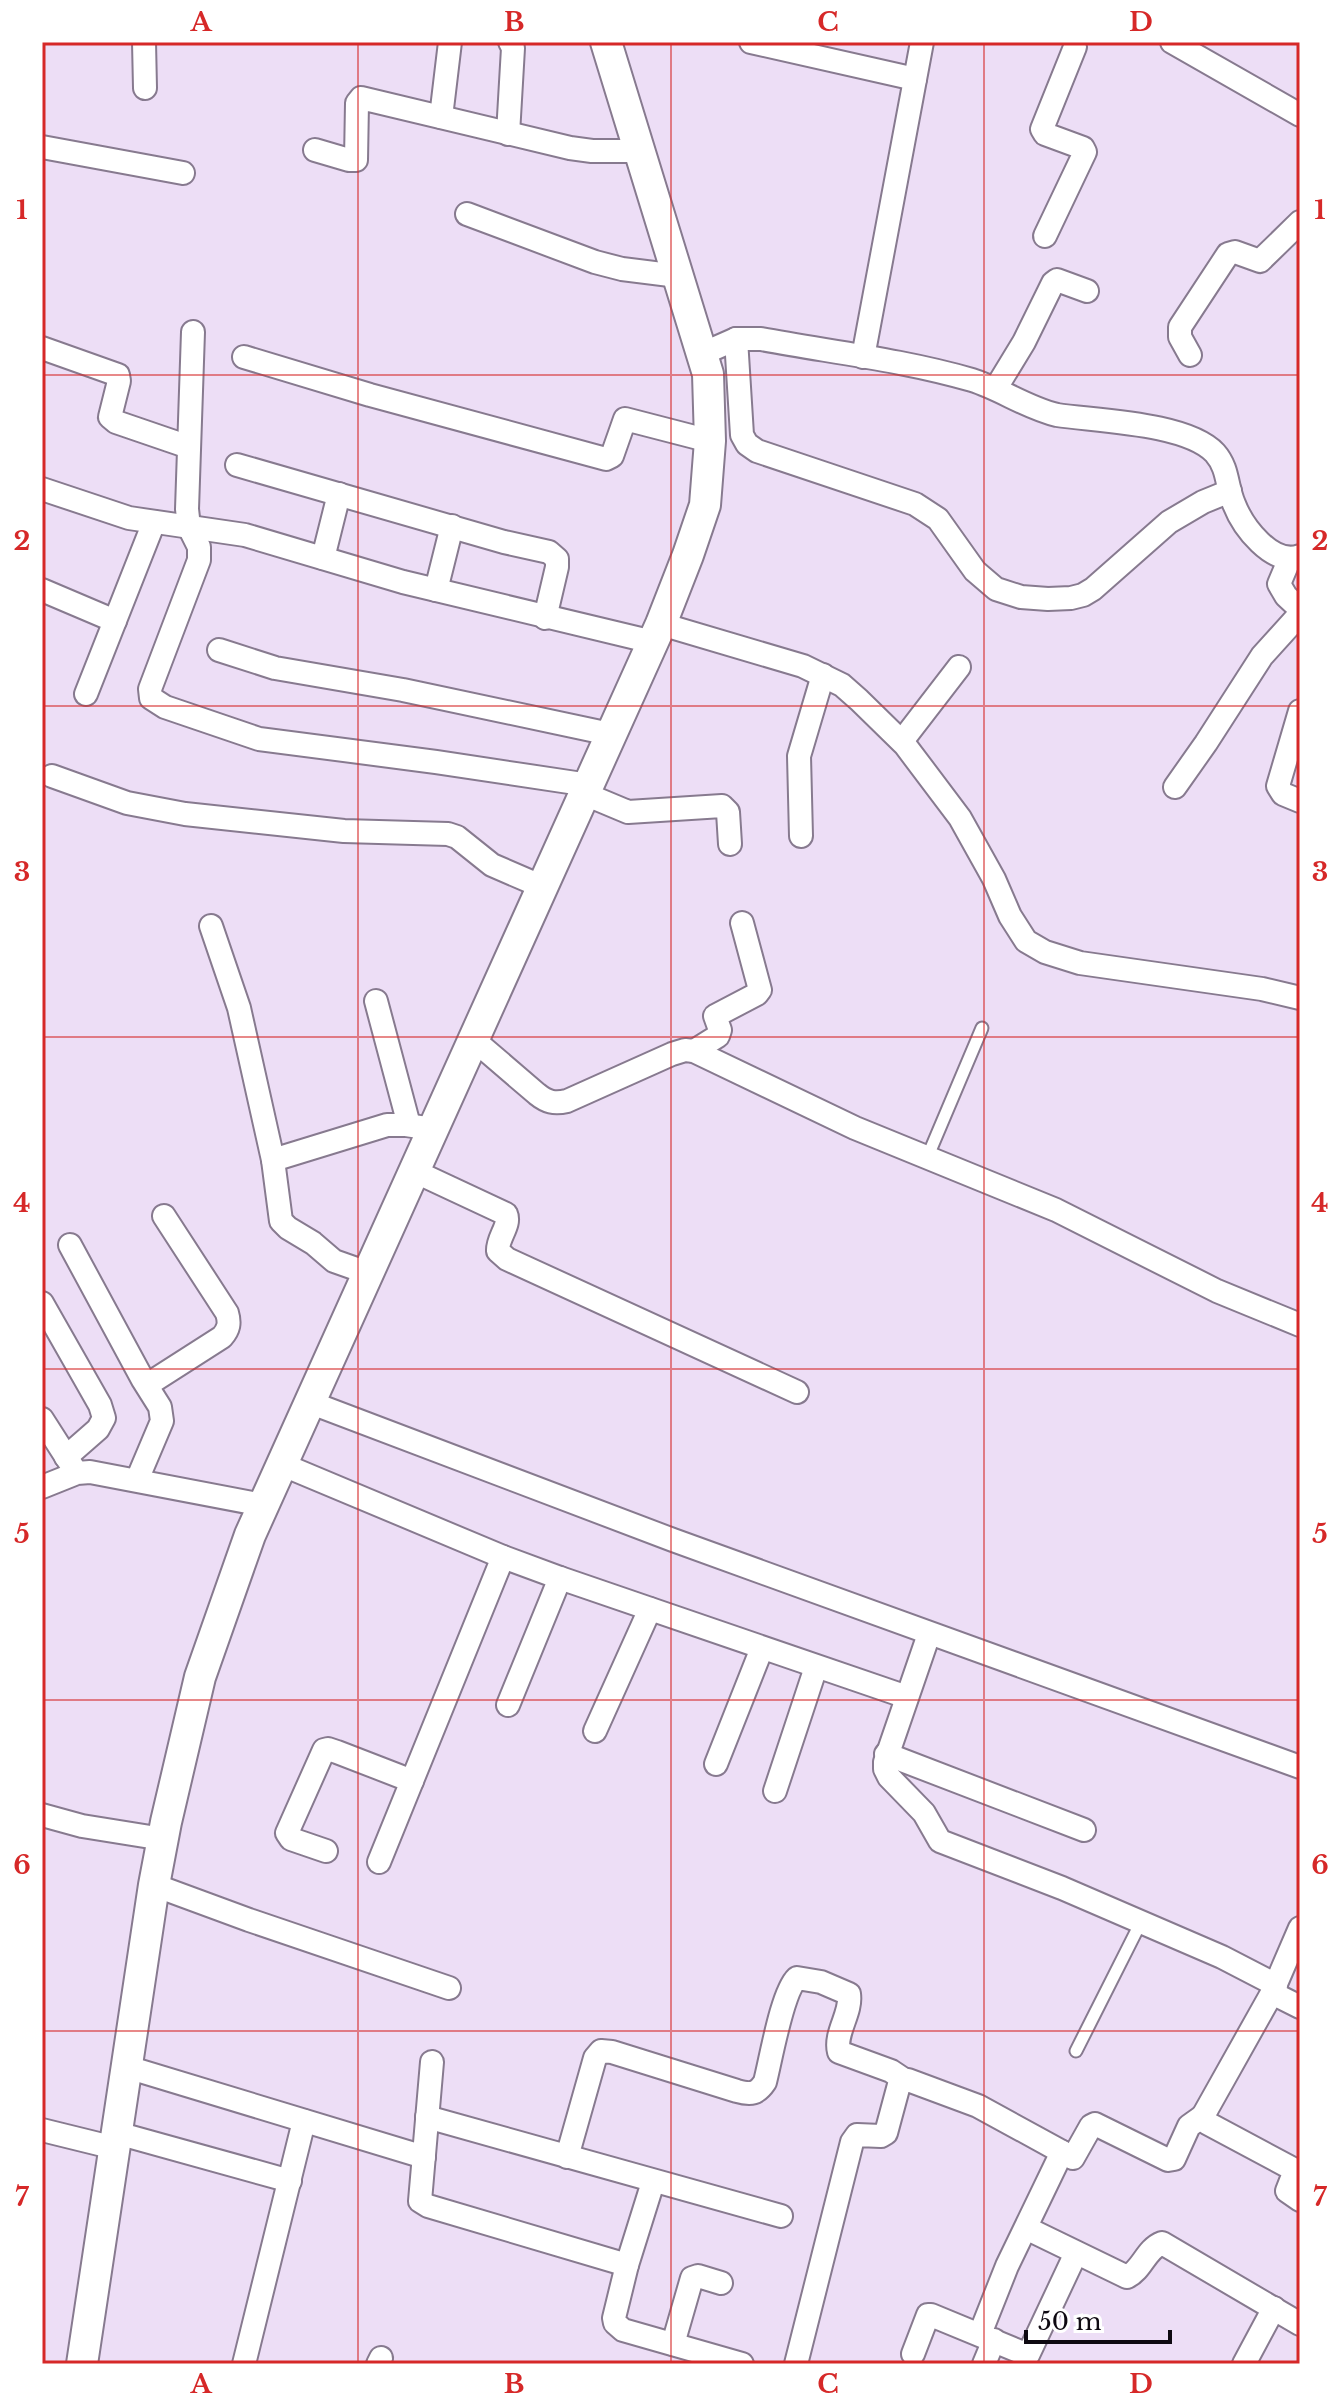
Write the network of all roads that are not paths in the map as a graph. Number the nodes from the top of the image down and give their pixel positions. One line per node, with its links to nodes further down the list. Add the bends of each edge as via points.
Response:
1 (144, 42): 10 (street)
2 (450, 42): 12 (street)
3 (510, 42): 13 (street)
4 (606, 42): 16 (street)
5 (751, 42): 9 (street)
6 (922, 42): 9 (street)
7 (1172, 42): 11 (street)
8 (1073, 44): 20 (street, via 1042,129 1085,152)
9 (915, 79): 28 (street)
10 (145, 88)
11 (1300, 115)
12 (441, 117): 13 (street); 15 (street, via 361,98 356,160)
13 (508, 134): 16 (street, via 592,151)
14 (42, 147): 17 (street)
15 (315, 150)
16 (640, 151): 21 (street)
17 (183, 173)
18 (467, 214): 21 (street, via 595,262)
19 (1300, 222): 26 (street, via 1260,261 1228,254 1180,327)
20 (1045, 236)
21 (678, 276): 24 (street)
22 (1087, 291): 29 (street, via 1053,283)
23 (193, 332): 31 (street)
24 (718, 347): 28 (street, via 761,339); 30 (street, via 708,374); 34 (street, via 747,444 915,504 938,519 982,577 1007,594 1048,599 1083,595 1169,522)
25 (42, 348): 31 (street, via 118,375 110,417)
26 (1190, 355)
27 (244, 357): 30 (street, via 606,459 612,456 625,419)
28 (863, 357): 29 (street)
29 (996, 388): 34 (street, via 1044,412 1194,438 1223,463)
30 (710, 441): 46 (street, via 705,505)
31 (189, 447): 38 (street, via 187,509)
32 (237, 465): 35 (street)
33 (42, 489): 36 (street)
34 (1230, 491): 39 (street, via 1253,533 1272,552)
35 (339, 494): 37 (street); 40 (street)
36 (154, 522): 38 (street); 45 (street)
37 (452, 526): 42 (street); 44 (street, via 555,555)
38 (193, 527): 40 (street, via 228,531); 56 (street, via 199,560 150,689 156,702 259,739 436,762)
39 (1295, 557): 43 (street, via 1279,584)
40 (323, 558): 42 (street)
41 (42, 590): 45 (street)
42 (436, 590): 44 (street)
43 (1300, 612): 55 (street, via 1262,656)
44 (545, 618): 46 (street)
45 (115, 621): 50 (street)
46 (666, 631): 49 (street); 52 (street)
47 (219, 650): 52 (street, via 275,668)
48 (959, 667): 53 (street)
49 (823, 675): 53 (street, via 842,685); 58 (street, via 799,756)
50 (86, 694)
51 (1300, 711): 57 (street, via 1278,786)
52 (610, 734): 56 (street)
53 (902, 741): 63 (street, via 960,818 1026,941 1080,963)
54 (52, 776): 60 (street, via 185,814 344,831 448,834 492,865)
55 (1175, 787)
56 (595, 796): 59 (street, via 628,812 722,806 728,812); 60 (street)
57 (1300, 801)
58 (801, 836)
59 (730, 844)
60 (543, 887): 66 (street)
61 (742, 923): 67 (street, via 760,990 715,1016 718,1036)
62 (211, 926): 70 (street, via 239,1008)
63 (1300, 998)
64 (376, 1001): 68 (street)
65 (982, 1028): 69 (lane)
66 (483, 1047): 67 (street, via 555,1104 672,1054); 68 (street)
67 (694, 1051): 69 (street)
68 (421, 1127): 70 (street, via 387,1125); 71 (street)
69 (927, 1158): 76 (street, via 1056,1210 1217,1291)
70 (273, 1160): 74 (street, via 284,1225 339,1264)
71 (426, 1177): 74 (street); 78 (street, via 506,1214 498,1251 507,1259)
72 (164, 1216): 77 (street, via 230,1322 222,1337)
73 (70, 1245): 77 (street)
74 (368, 1273): 79 (street)
75 (42, 1303): 81 (street, via 104,1418)
76 (1300, 1325)
77 (147, 1385): 83 (street, via 162,1421)
78 (797, 1392)
79 (324, 1407): 82 (street); 89 (street)
80 (42, 1419): 81 (street)
81 (72, 1465): 83 (street); 84 (street)
82 (296, 1471): 85 (street); 86 (street)
83 (137, 1480): 85 (street)
84 (42, 1487)
85 (263, 1505): 102 (street, via 200,1677)
86 (503, 1557): 87 (street); 98 (street)
87 (560, 1578): 88 (street); 93 (street)
88 (650, 1609): 90 (street); 94 (street)
89 (929, 1634): 92 (street); 97 (street)
90 (762, 1648): 91 (street); 96 (street)
91 (816, 1667): 92 (street); 99 (street)
92 (907, 1697): 95 (street)
93 (508, 1705)
94 (595, 1731)
95 (886, 1754): 101 (street); 106 (street, via 889,1777 924,1813 940,1841)
96 (716, 1764)
97 (1300, 1767)
98 (412, 1781): 103 (street, via 324,1750 287,1833); 104 (street)
99 (775, 1791)
100 (42, 1815): 102 (street)
101 (1084, 1830)
102 (163, 1839): 105 (street)
103 (326, 1851)
104 (379, 1862)
105 (164, 1888): 108 (street); 113 (street)
106 (1141, 1922): 109 (street, via 1222,1957); 111 (lane)
107 (1300, 1928): 109 (street)
108 (449, 1988)
109 (1274, 1989): 110 (street); 115 (street)
110 (1300, 2007)
111 (1076, 2051)
112 (432, 2062): 116 (street)
113 (140, 2071): 117 (street); 119 (street)
114 (903, 2079): 120 (street, via 978,2106); 122 (street, via 839,2052 849,1994 797,1978 759,2091 737,2091 601,2051); 139 (street, via 897,2084 886,2133 857,2135 852,2142)
115 (1203, 2116): 120 (street, via 1192,2122 1171,2160 1095,2124 1076,2156); 125 (street, via 1207,2123 1293,2169 1287,2191)
116 (427, 2117): 121 (street); 122 (street)
117 (304, 2121): 121 (street); 123 (street)
118 (42, 2130): 119 (street)
119 (126, 2139): 123 (street); 136 (street)
120 (1062, 2152): 127 (street)
121 (424, 2157): 129 (street, via 419,2197 423,2204)
122 (567, 2157): 124 (street)
123 (290, 2181): 137 (street)
124 (653, 2182): 126 (street); 129 (street)
125 (1300, 2200)
126 (781, 2216)
127 (1026, 2228): 128 (street); 133 (street, via 999,2285)
128 (1076, 2253): 131 (street, via 1127,2277 1162,2243); 133 (street, via 1028,2355)
129 (627, 2265): 134 (street, via 615,2323)
130 (721, 2283): 134 (street, via 692,2278)
131 (1274, 2308): 132 (street); 141 (street)
132 (1300, 2324)
133 (987, 2337): 135 (street, via 931,2315); 140 (street)
134 (673, 2344): 138 (street)
135 (913, 2354)
136 (82, 2364)
137 (244, 2364)
138 (742, 2364)
139 (796, 2364)
140 (984, 2364)
141 (1244, 2364)

